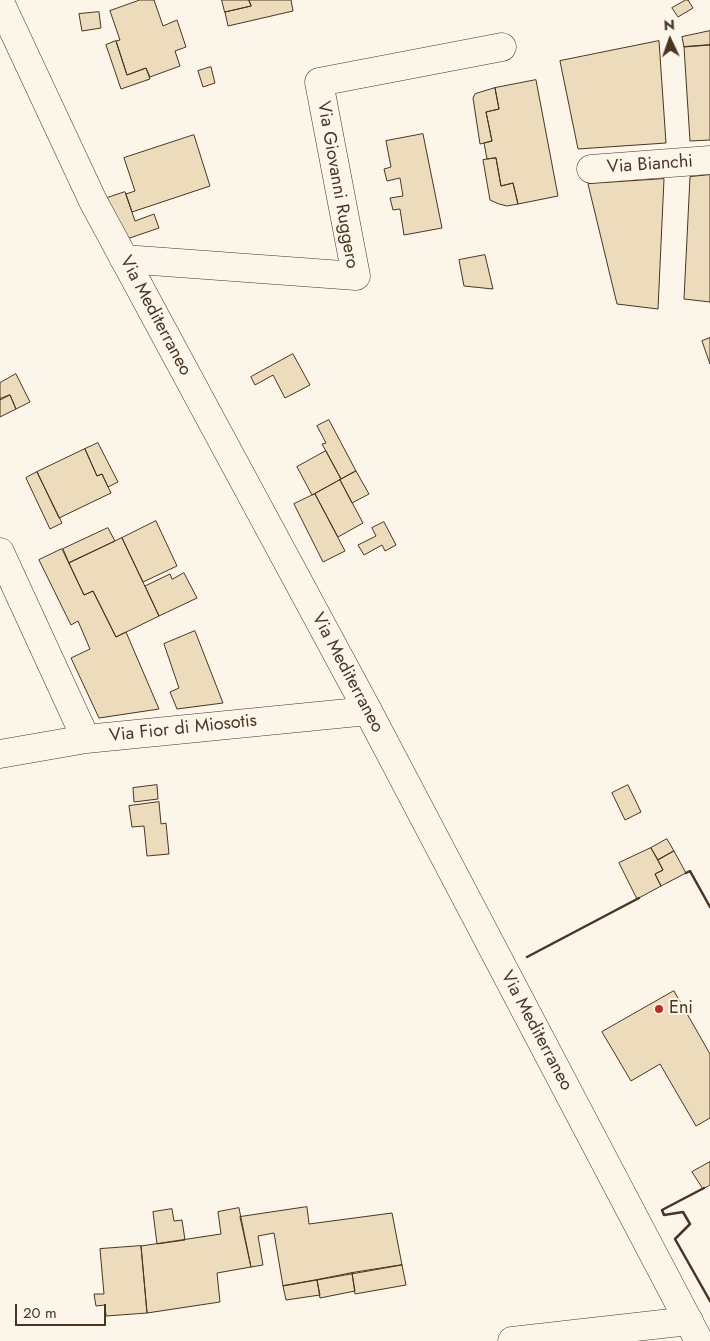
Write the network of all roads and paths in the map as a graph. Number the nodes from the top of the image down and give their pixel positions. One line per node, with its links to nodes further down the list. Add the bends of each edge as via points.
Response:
1 (0, 2): 5 (street, Via Mediterraneo, via 93,201)
2 (502, 47): 5 (street, Via Giovanni Ruggero, via 319,82 356,276)
3 (710, 160): 4 (street, Via Bianchi)
4 (591, 169)
5 (124, 259): 7 (street, Via Mediterraneo)
6 (0, 552): 8 (street)
7 (368, 711): 8 (street, Via Fior di Miosotis); 10 (street, Via Mediterraneo)
8 (86, 739): 9 (street, Via Fior di Miosotis)
9 (0, 754)
10 (694, 1331): 11 (street)
11 (512, 1341)

